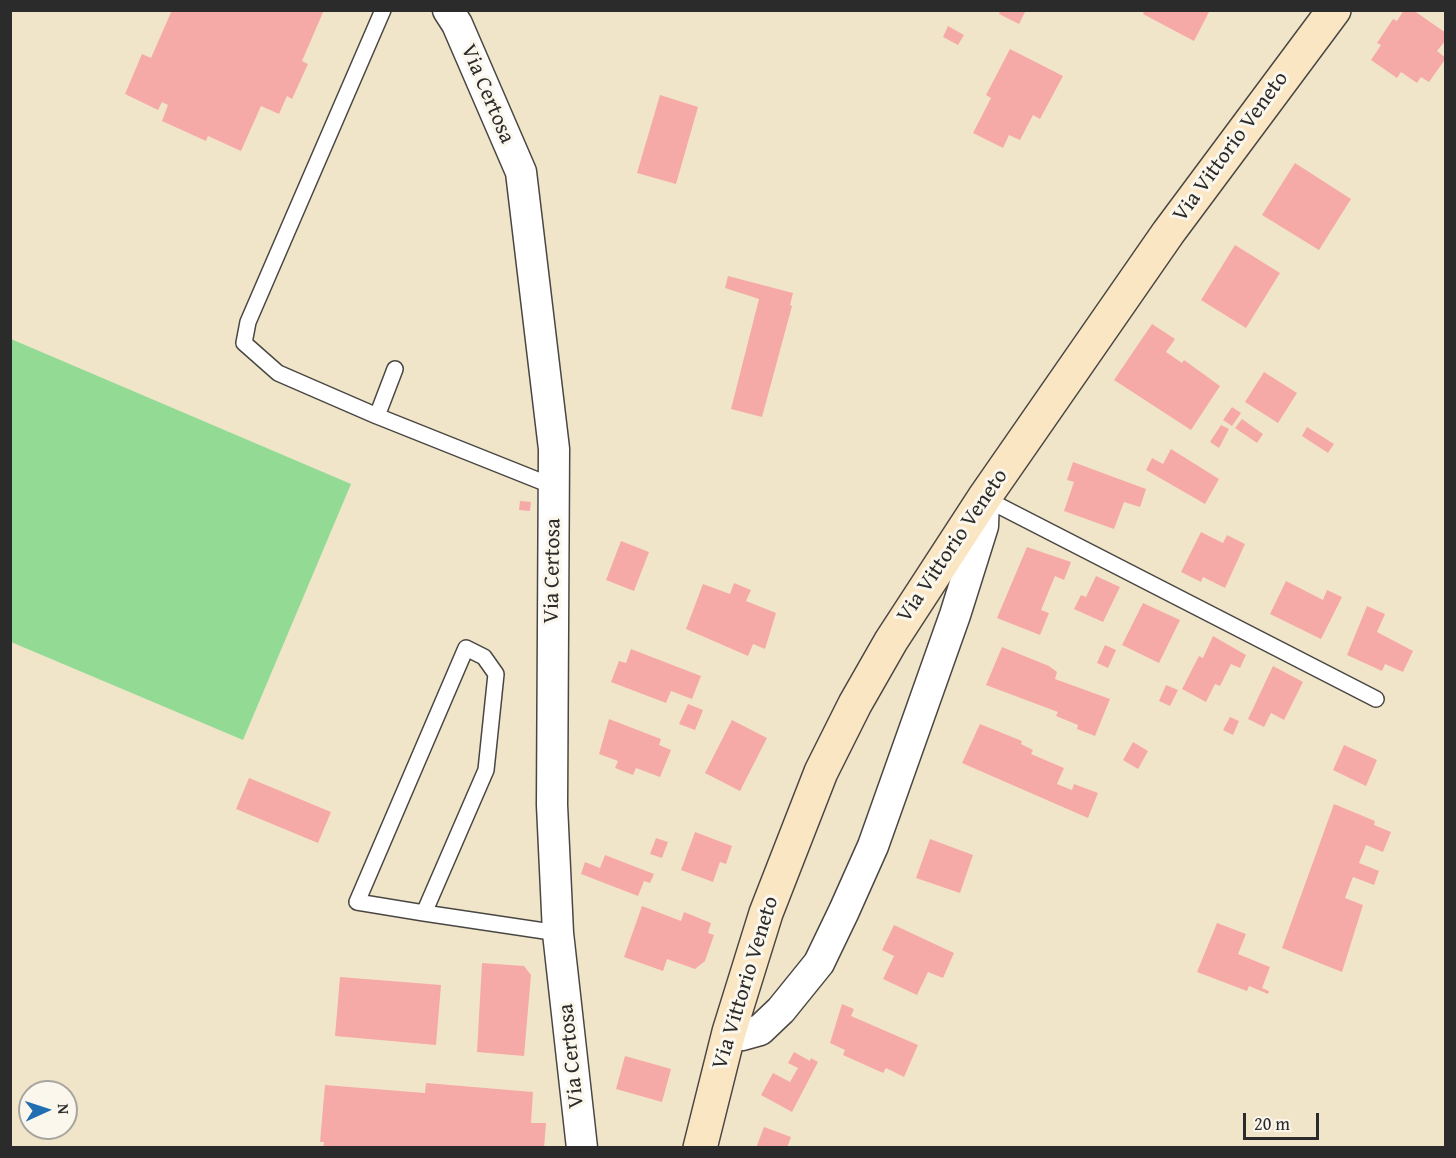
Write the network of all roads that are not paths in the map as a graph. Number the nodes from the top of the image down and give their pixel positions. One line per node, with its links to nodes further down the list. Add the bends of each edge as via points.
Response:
1 (383, 10): 5 (lane, via 248,322 244,343 278,373)
2 (448, 10): 6 (street, Via Certosa, via 521,172 554,449)
3 (1334, 10): 7 (main road, Via Vittorio Veneto, via 1168,233)
4 (395, 369): 5 (lane)
5 (377, 416): 6 (lane)
6 (555, 487): 10 (street, Via Certosa, via 551,548 552,805)
7 (984, 498): 8 (lane); 11 (main road, Via Vittorio Veneto, via 891,641 821,772 766,912); 11 (street, via 983,526 955,615 873,846 839,922 819,963 781,1010 760,1030 742,1035)
8 (1376, 699)
9 (424, 914): 9 (lane, via 486,770 496,674 484,657 465,648 357,902); 10 (lane)
10 (558, 933): 12 (street, Via Certosa)
11 (729, 1032): 13 (main road, Via Vittorio Veneto)
12 (582, 1148)
13 (700, 1148)

